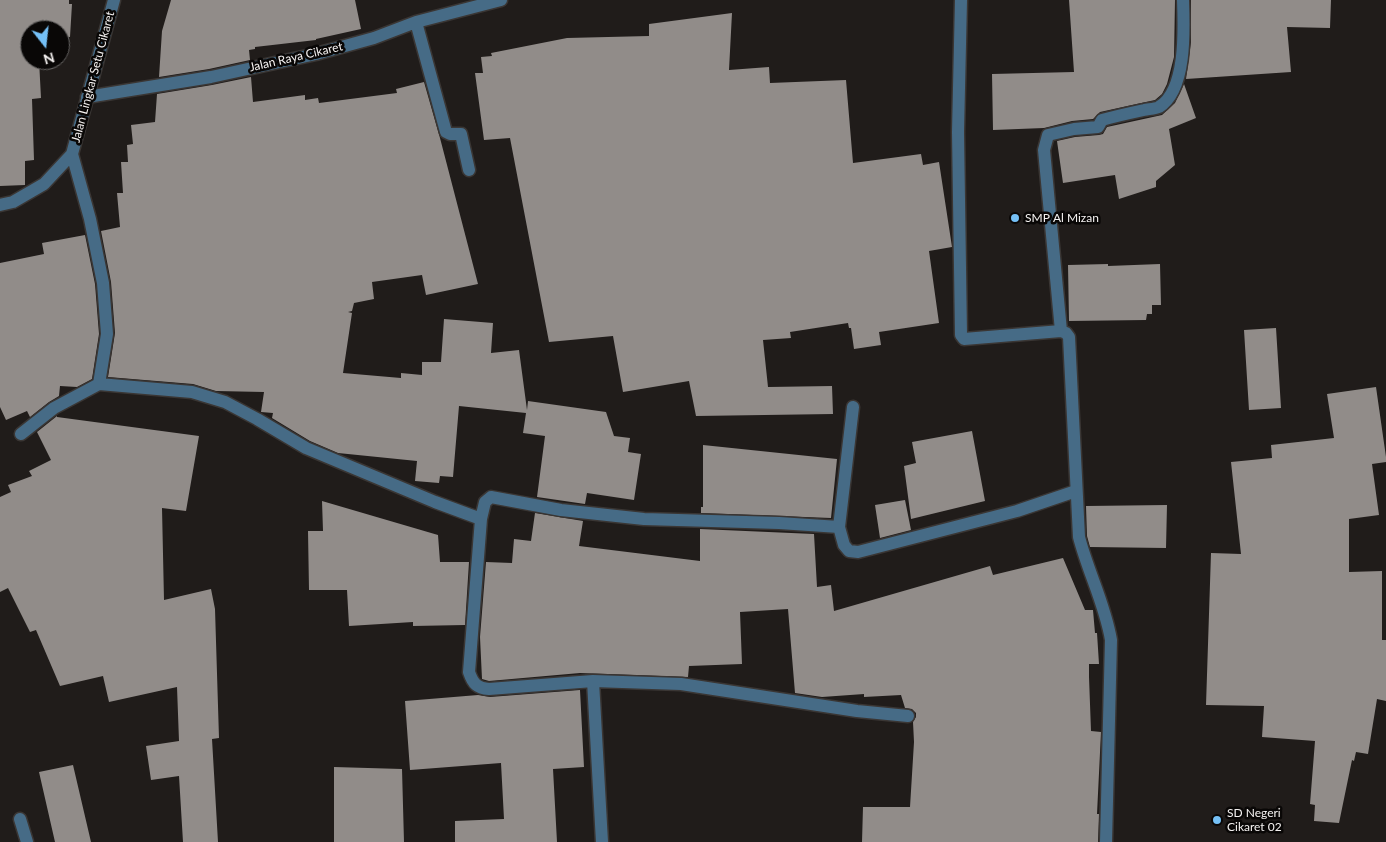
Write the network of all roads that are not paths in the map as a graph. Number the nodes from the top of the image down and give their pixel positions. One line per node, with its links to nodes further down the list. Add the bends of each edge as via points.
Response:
1 (114, 0): 6 (street, Jalan Lingkar Setu Cikaret)
2 (501, 0): 5 (street, Jalan Raya Cikaret)
3 (961, 0): 10 (street, via 958,132 962,338)
4 (1183, 0): 10 (street, via 1182,60 1170,95 1159,107 1103,119 1098,127 1048,135 1044,150)
5 (416, 22): 6 (street, Jalan Raya Cikaret, via 316,54 211,77); 8 (street, via 446,132 461,134)
6 (87, 97): 7 (street, Jalan Lingkar Setu Cikaret)
7 (72, 154): 9 (street, Jalan Lingkar Setu Cikaret, via 44,184 13,202); 11 (street, via 103,283 107,334)
8 (469, 170)
9 (0, 205)
10 (1061, 331): 14 (street, via 1070,337)
11 (99, 384): 13 (street, via 54,408); 15 (street, via 192,392 225,402 306,448)
12 (853, 407): 16 (street)
13 (21, 434)
14 (1076, 491): 16 (street, via 1018,511 858,552 849,551 844,545); 22 (street, via 1079,537 1107,616 1111,640)
15 (481, 519): 16 (street, via 485,502 491,497 498,497 561,510 644,519); 17 (street, via 469,672 472,682 479,688 489,689)
16 (839, 527)
17 (593, 680): 18 (street, via 681,684); 21 (street)
18 (908, 716)
19 (20, 819): 20 (street)
20 (27, 842)
21 (602, 842)
22 (1106, 842)

